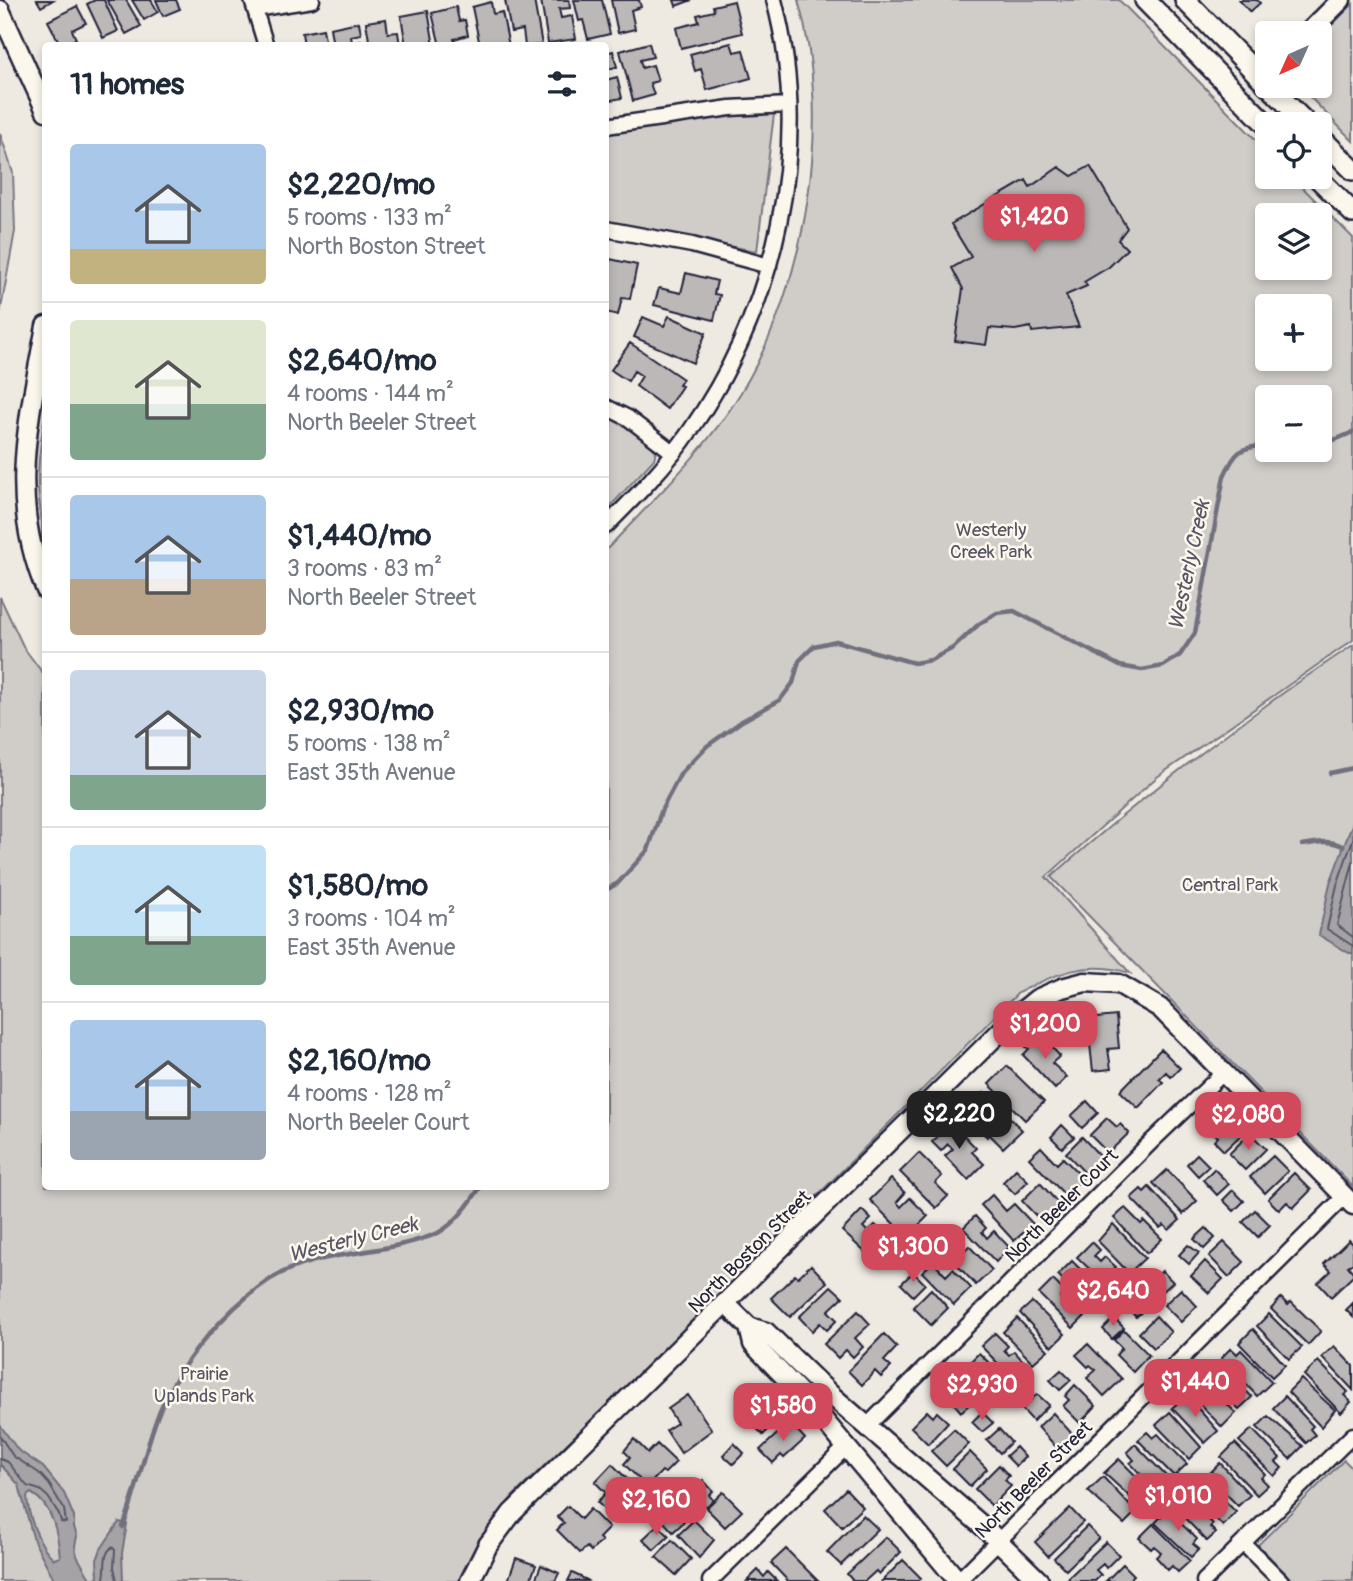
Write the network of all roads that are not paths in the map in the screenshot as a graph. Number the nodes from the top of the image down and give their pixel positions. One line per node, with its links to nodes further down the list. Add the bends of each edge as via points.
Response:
1 (276, 0): 7 (street)
2 (312, 0): 7 (street)
3 (774, 0): 14 (street)
4 (1144, 0): 16 (main road)
5 (1185, 0): 11 (main road)
6 (1341, 0): 9 (street)
7 (253, 5): 10 (street)
8 (0, 10): 13 (street)
9 (1320, 21)
10 (265, 42)
11 (1255, 70)
12 (1282, 98): 15 (main road)
13 (42, 102)
14 (789, 105): 17 (street, via 730,107); 23 (street, via 784,193)
15 (1296, 112)
16 (1255, 113)
17 (609, 126)
18 (1332, 149): 19 (main road)
19 (1353, 170)
20 (1329, 189): 21 (main road)
21 (1353, 213)
22 (609, 230): 23 (street)
23 (769, 266): 26 (street, via 738,350)
24 (42, 348): 28 (street, via 23,467 25,514)
25 (609, 408): 26 (street)
26 (674, 453): 27 (street)
27 (609, 523)
28 (42, 576)
29 (1224, 1072): 30 (street); 31 (street, North Boston Street, via 1160,1008 1119,984 1085,982 1037,999); 33 (street, North Beeler Court)
30 (1349, 1201): 36 (street, North Beeler Street)
31 (726, 1304): 32 (street); 38 (street, North Boston Street, via 512,1513 488,1545)
32 (749, 1327): 33 (street, via 766,1332); 35 (street, via 753,1344)
33 (867, 1426): 36 (street)
34 (1350, 1444): 37 (street)
35 (846, 1447): 39 (street); 40 (street)
36 (998, 1541): 40 (street, North Beeler Street); 41 (street)
37 (1243, 1543): 42 (street); 43 (street)
38 (470, 1581)
39 (710, 1581)
40 (958, 1581)
41 (1039, 1581)
42 (1204, 1581)
43 (1281, 1581)

